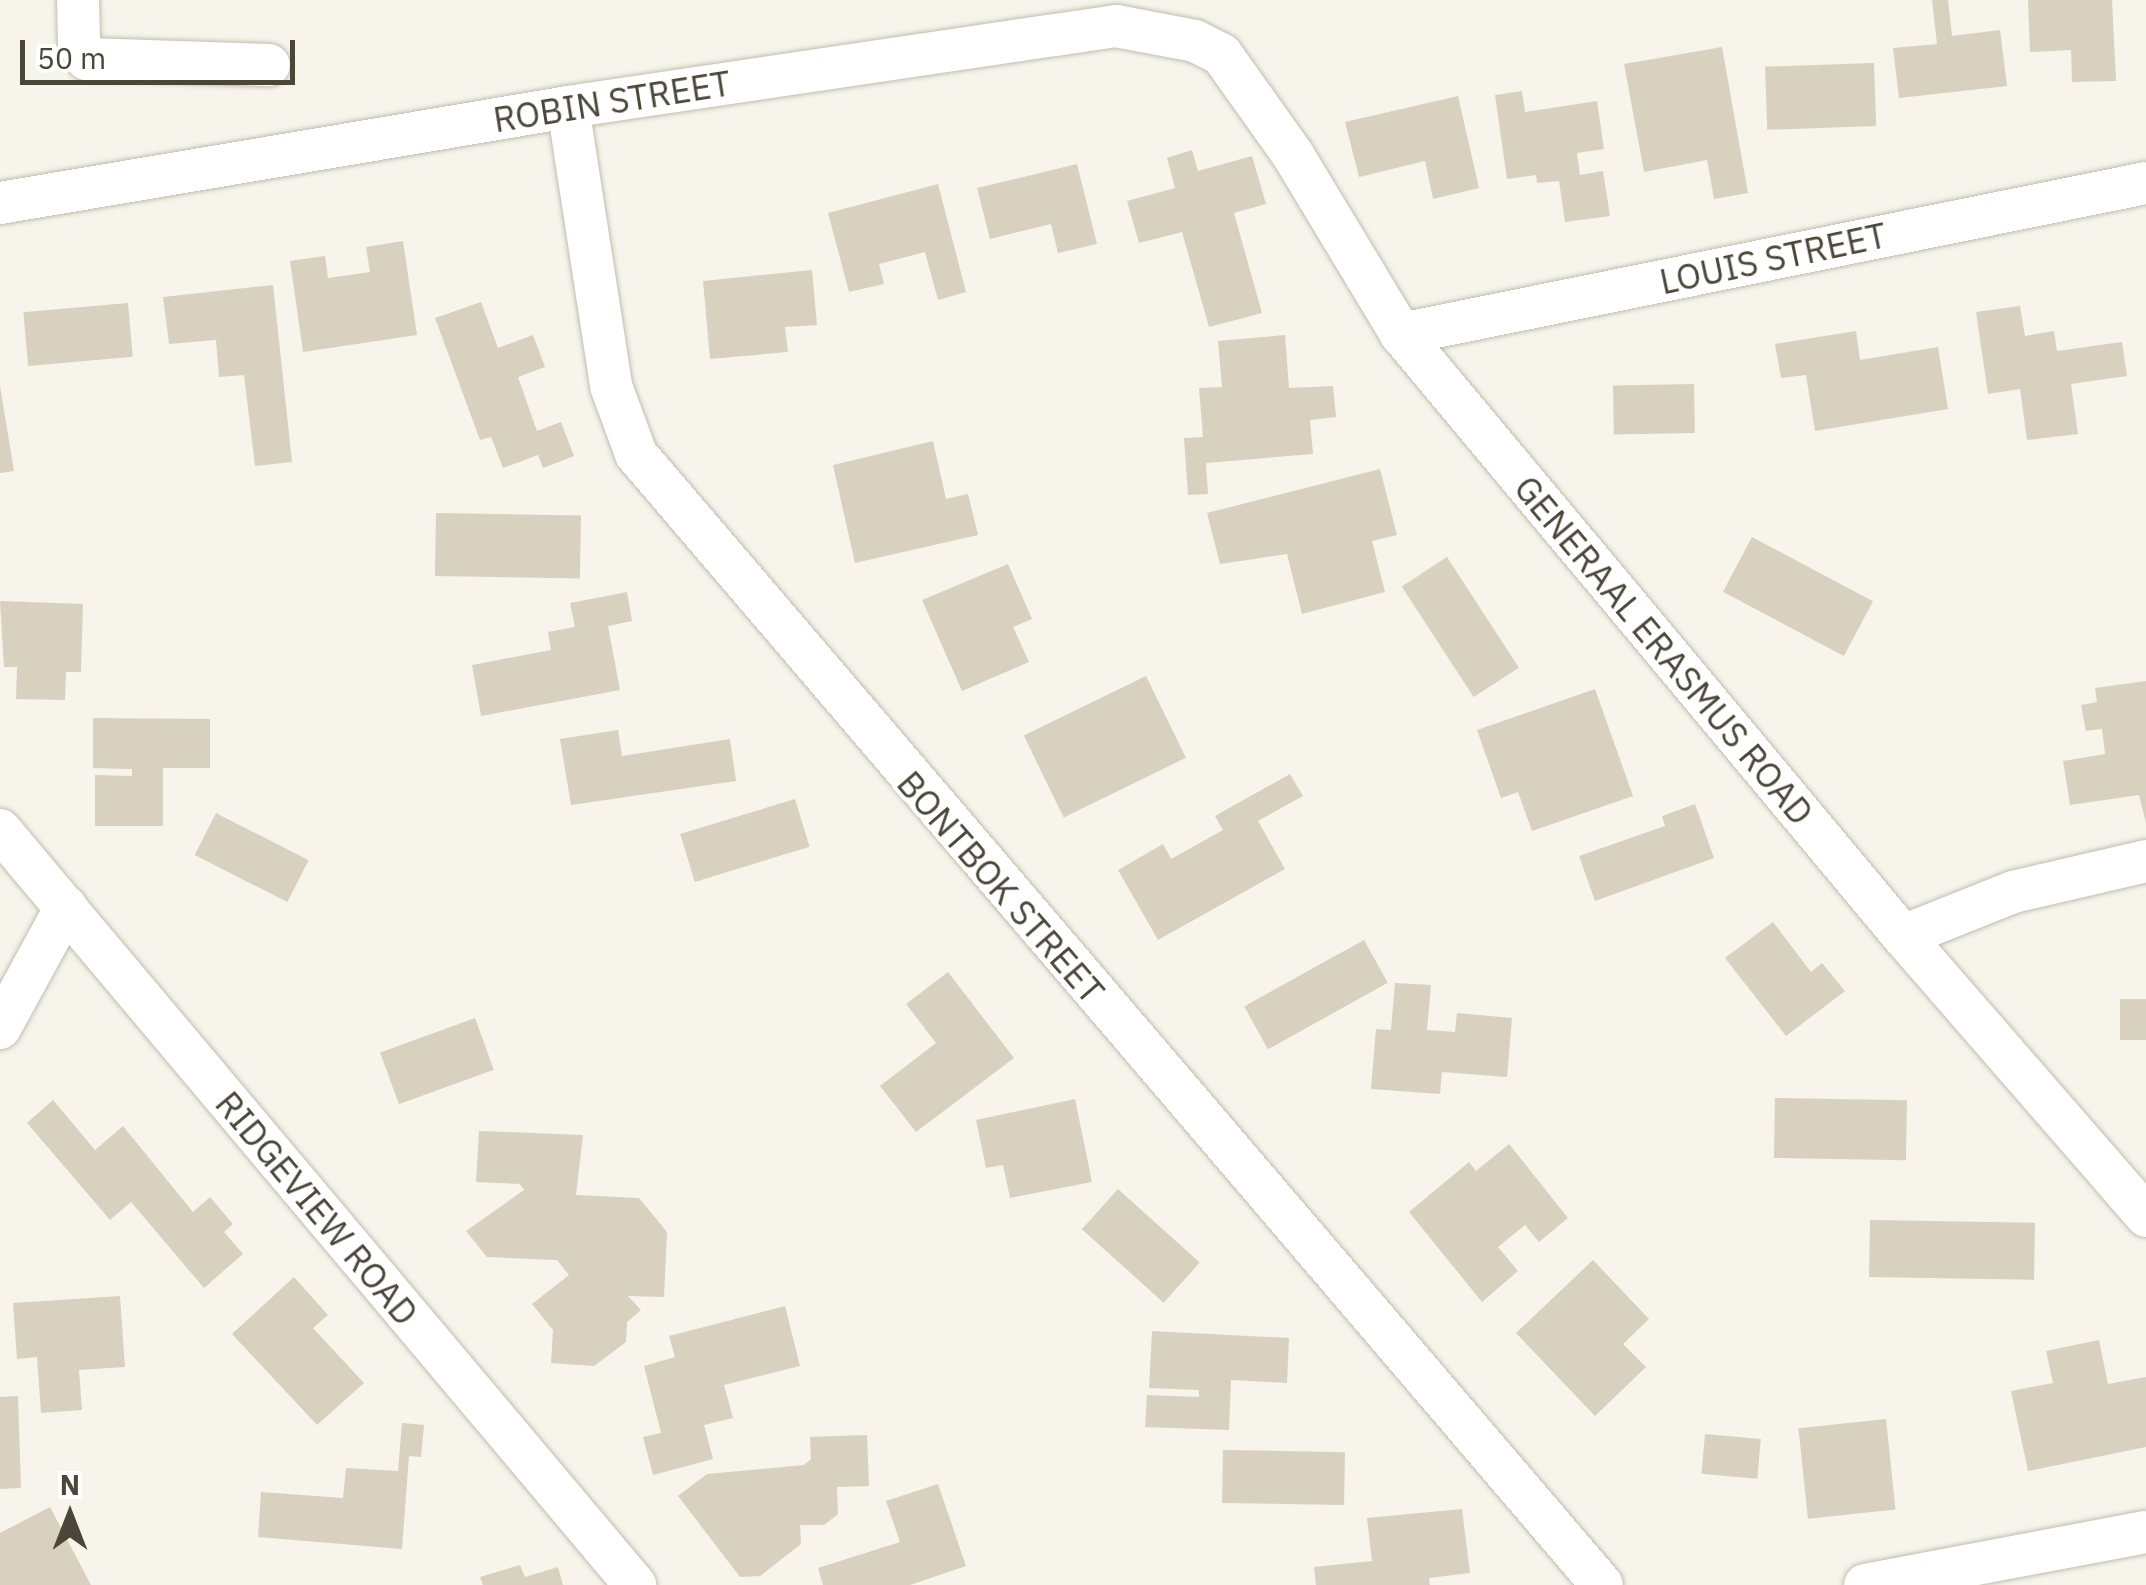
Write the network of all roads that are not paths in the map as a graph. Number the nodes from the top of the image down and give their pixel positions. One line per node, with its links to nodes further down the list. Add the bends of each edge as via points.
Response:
1 (78, 0): 3 (street, via 87,59)
2 (1222, 55): 4 (street, ROBIN STREET, via 1164,30 1116,26); 7 (street, GENERAAL ERASMUS ROAD, via 1293,155)
3 (270, 66)
4 (568, 107): 6 (street, ROBIN STREET); 16 (street, BONTBOK STREET, via 612,386 636,454)
5 (2146, 183): 7 (street, LOUIS STREET)
6 (0, 203)
7 (1401, 334): 11 (street, GENERAAL ERASMUS ROAD)
8 (0, 830): 10 (street, RIDGEVIEW ROAD)
9 (2146, 861): 11 (street, via 2012,892)
10 (66, 907): 12 (street); 15 (street, RIDGEVIEW ROAD)
11 (1903, 936): 13 (street, GENERAAL ERASMUS ROAD)
12 (0, 1028)
13 (2146, 1216)
14 (2146, 1532): 17 (street)
15 (635, 1585)
16 (1602, 1585)
17 (1865, 1585)

